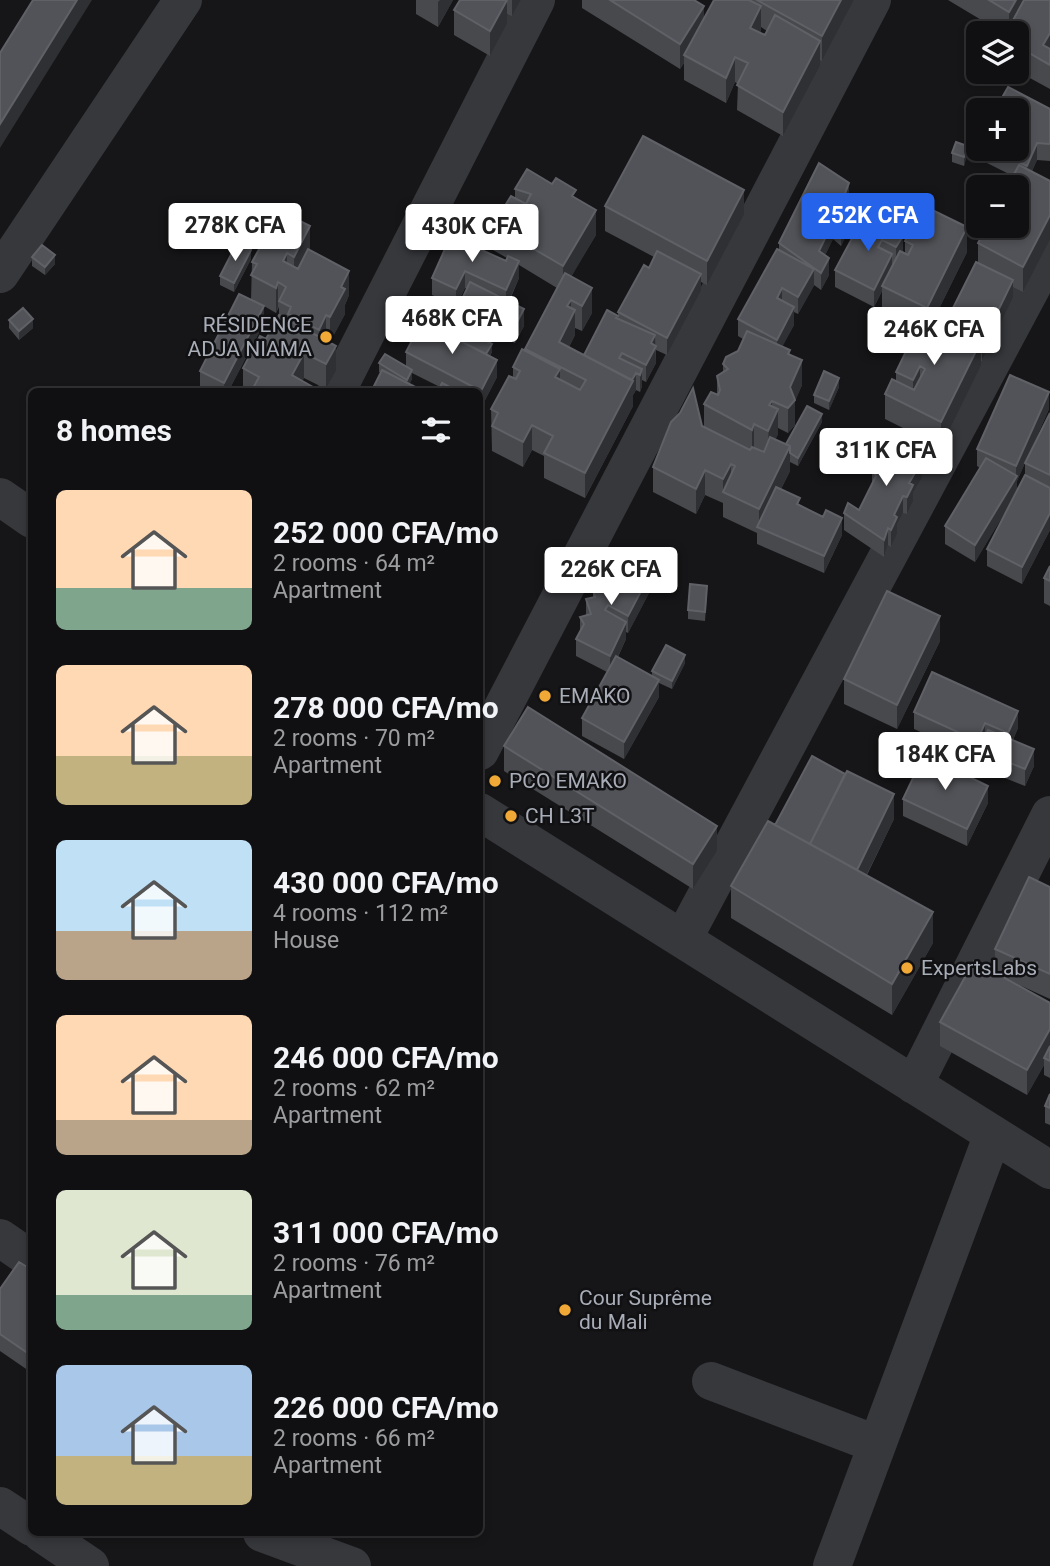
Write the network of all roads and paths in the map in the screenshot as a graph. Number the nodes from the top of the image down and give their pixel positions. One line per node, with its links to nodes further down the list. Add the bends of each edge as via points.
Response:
1 (536, 0): 6 (street)
2 (872, 0): 9 (street)
3 (172, 4): 5 (street)
4 (1050, 253): 12 (street)
5 (0, 274)
6 (338, 388)
7 (0, 497): 8 (street)
8 (28, 516)
9 (483, 745)
10 (483, 814): 12 (street)
11 (1050, 816): 13 (street)
12 (683, 939): 13 (street)
13 (914, 1085): 14 (street)
14 (993, 1134): 15 (street); 19 (street)
15 (1050, 1170)
16 (0, 1238): 17 (street)
17 (28, 1257)
18 (711, 1381): 19 (street)
19 (876, 1444): 24 (street)
20 (0, 1506): 21 (street)
21 (28, 1524)
22 (270, 1536): 23 (street)
23 (352, 1566)
24 (832, 1566)

